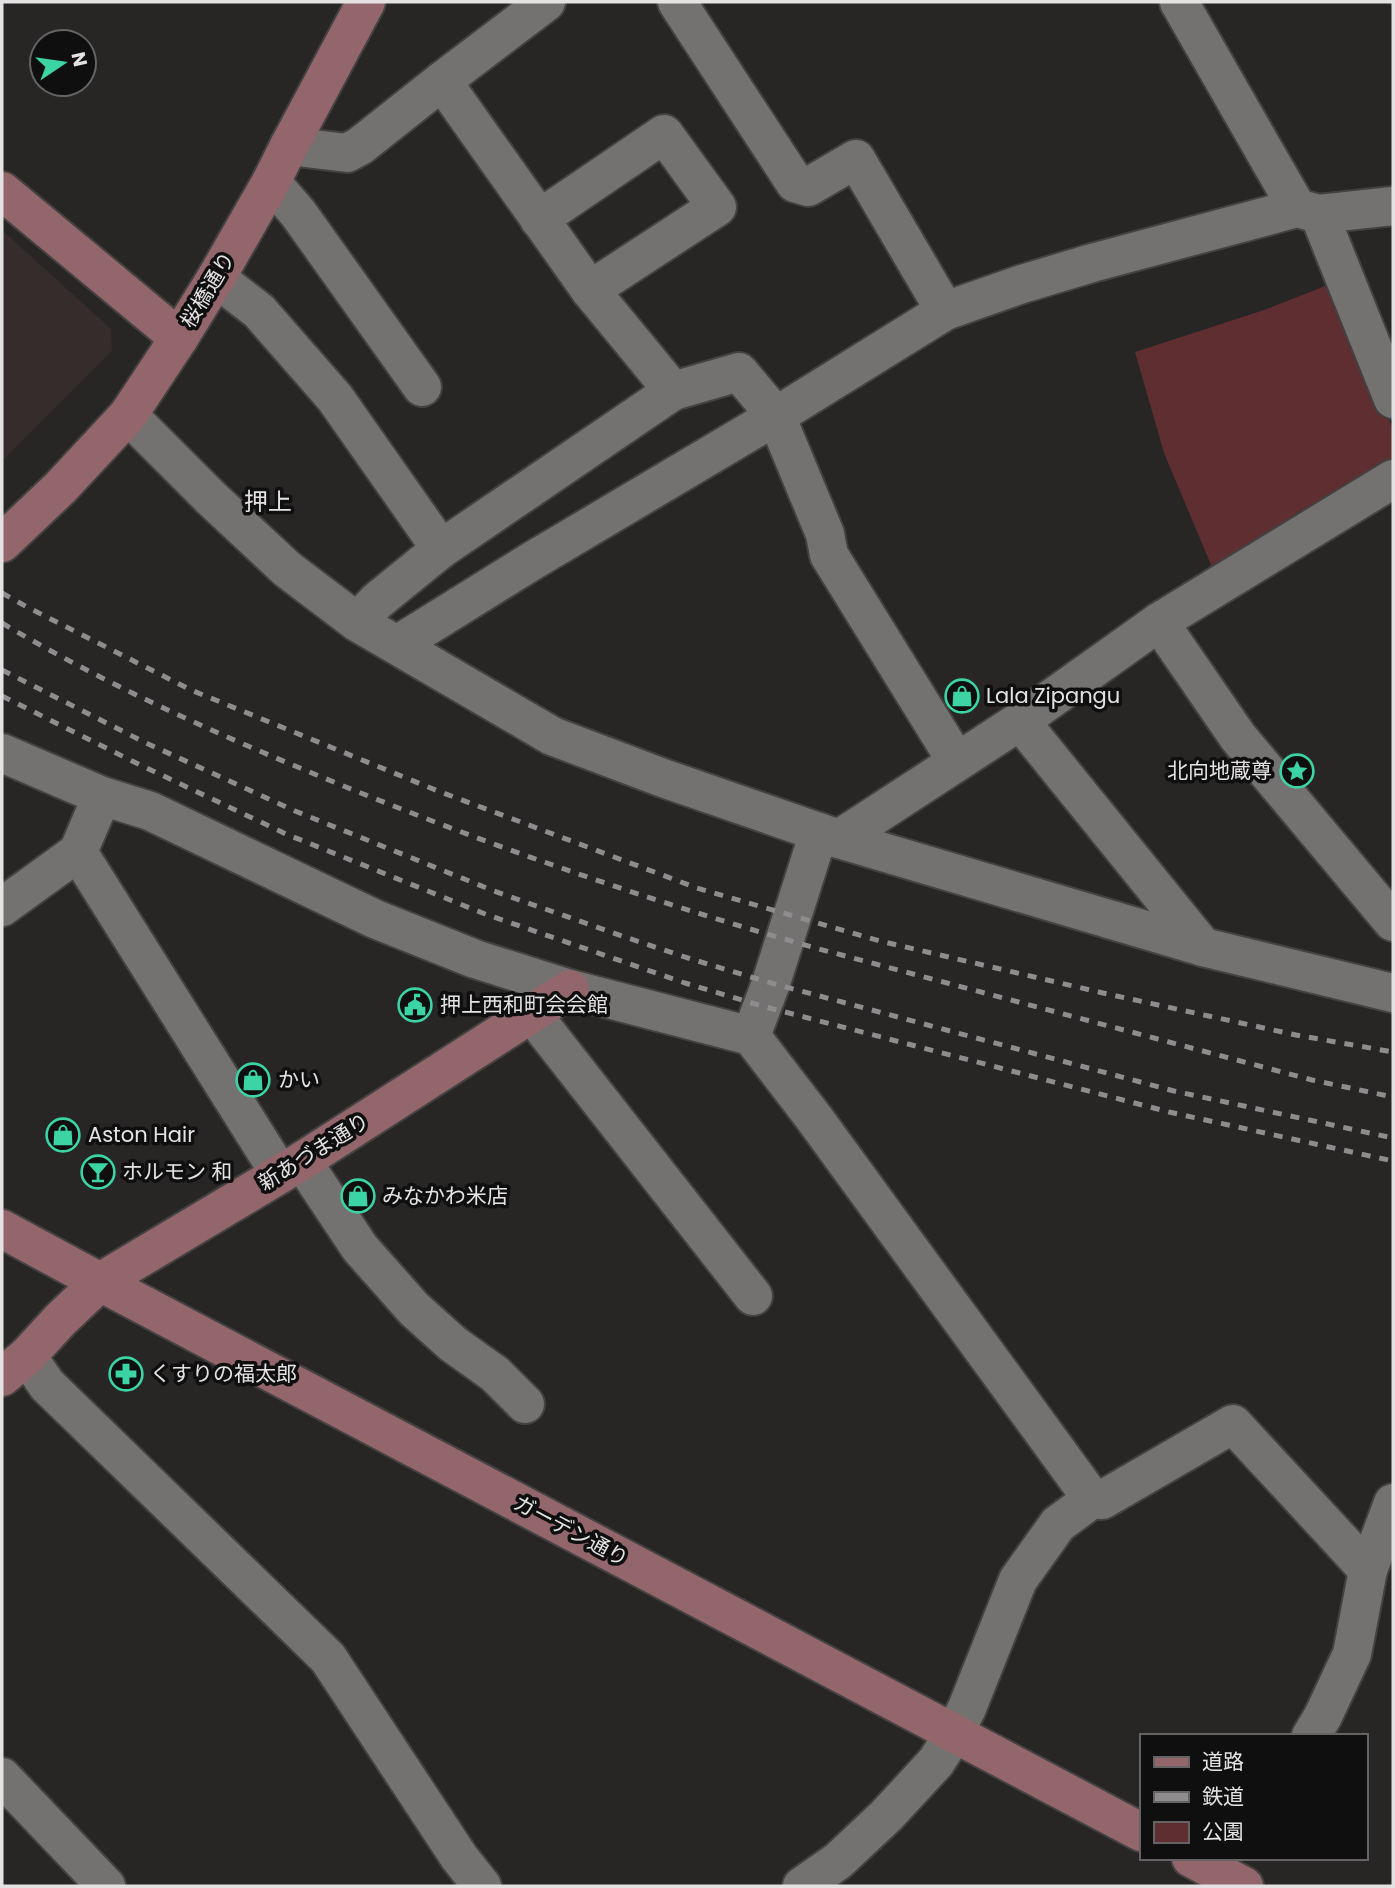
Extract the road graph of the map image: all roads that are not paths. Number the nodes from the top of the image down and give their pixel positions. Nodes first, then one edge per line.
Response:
1 (366, 2) edge
2 (546, 2) edge
3 (677, 2) edge
4 (1179, 2) edge
5 (442, 81) junction
6 (289, 146) junction
7 (271, 182) junction
8 (2, 191) edge
9 (1393, 206) edge
10 (1308, 211) junction
11 (539, 219) junction
12 (216, 278) junction
13 (590, 290) junction
14 (945, 311) junction
15 (179, 338) junction
16 (422, 387) dead end
17 (673, 391) junction
18 (1393, 399) edge
19 (128, 415) junction
20 (776, 416) junction
21 (1393, 479) edge
22 (2, 544) edge
23 (441, 549) junction
24 (357, 622) junction
25 (1159, 622) junction
26 (397, 645) junction
27 (1020, 720) junction
28 (2, 754) edge
29 (957, 762) junction
30 (102, 796) junction
31 (829, 836) junction
32 (78, 852) junction
33 (2, 908) edge
34 (1393, 922) edge
35 (1203, 947) junction
36 (570, 989) junction
37 (1393, 993) edge
38 (532, 1014) junction
39 (751, 1036) junction
40 (291, 1167) junction
41 (2, 1229) edge
42 (100, 1282) junction
43 (753, 1296) dead end
44 (14, 1366) edge
45 (524, 1404) dead end
46 (1092, 1499) junction
47 (1393, 1503) edge
48 (1368, 1570) junction
49 (954, 1734) junction
50 (1312, 1734) edge
51 (2, 1777) edge
52 (1140, 1831) edge
53 (106, 1886) edge
54 (482, 1886) edge
55 (802, 1886) edge

1 - 6 street, 桜橋通り
2 - 5 street
3 - 14 street
4 - 10 street
5 - 6 street
5 - 11 street
6 - 7 street, 桜橋通り
7 - 12 street, 桜橋通り
7 - 16 street
8 - 15 street
9 - 10 street
10 - 14 street
10 - 18 street
11 - 13 street
11 - 13 street
12 - 15 street, 桜橋通り
12 - 23 street
13 - 17 street
14 - 20 street
15 - 19 street, 桜橋通り
17 - 20 street
17 - 23 street
19 - 22 street, 桜橋通り
19 - 24 street
20 - 26 street
20 - 29 street
21 - 25 street
23 - 24 street
24 - 26 street
25 - 27 street
25 - 34 street
26 - 31 street
27 - 29 street
27 - 35 street
28 - 30 street
29 - 31 street
30 - 32 street
30 - 36 street
31 - 35 street
31 - 39 street
32 - 33 street
32 - 40 street
35 - 37 street
36 - 38 street, 新あづま通り
36 - 39 street
38 - 40 street, 新あづま通り
38 - 43 street
39 - 46 street
40 - 42 street, 新あづま通り
40 - 45 street
41 - 42 street, ガーデン通り
42 - 44 street, 新あづま通り
42 - 49 street, ガーデン通り
44 - 54 street
46 - 48 street
46 - 49 street
47 - 48 street
48 - 50 street
49 - 52 street, ガーデン通り
49 - 55 street
51 - 53 street

